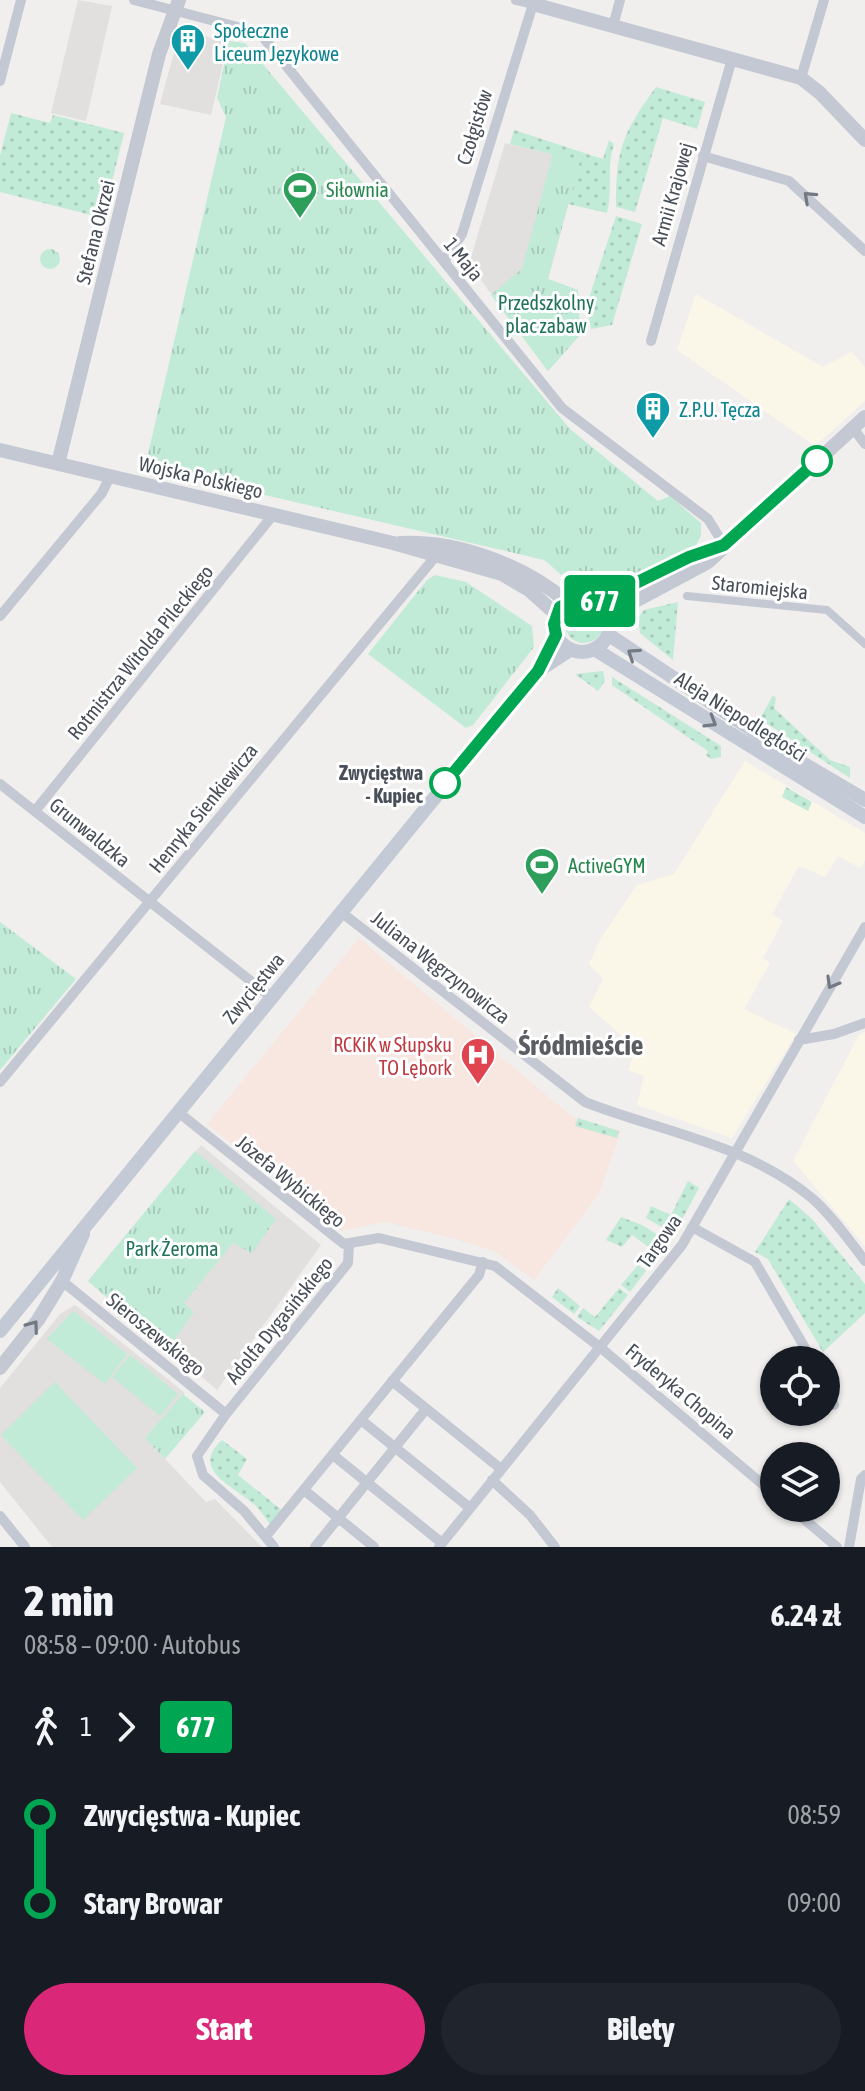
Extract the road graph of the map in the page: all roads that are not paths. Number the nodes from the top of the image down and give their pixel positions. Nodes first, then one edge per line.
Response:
1 (21, 0) edge
2 (134, 0) edge
3 (516, 0) edge
4 (620, 0) edge
5 (824, 0) edge
6 (533, 2) edge
7 (177, 5) edge
8 (613, 26) junction
9 (4, 48) edge
10 (732, 59) junction
11 (801, 78) junction
12 (0, 81) edge
13 (865, 140) edge
14 (703, 156) junction
15 (865, 251) edge
16 (444, 262) junction
17 (651, 341) dead end
18 (865, 417) edge
19 (853, 428) junction
20 (865, 444) edge
21 (0, 450) edge
22 (58, 464) junction
23 (110, 476) junction
24 (273, 515) junction
25 (393, 543) junction
26 (724, 545) junction
27 (435, 557) junction
28 (687, 596) dead end
29 (566, 601) junction
30 (599, 601) junction
31 (556, 614) junction
32 (609, 615) junction
33 (0, 616) edge
34 (556, 635) junction
35 (609, 635) junction
36 (865, 644) edge
37 (570, 650) junction
38 (596, 650) junction
39 (538, 671) junction
40 (0, 784) edge
41 (865, 800) edge
42 (35, 811) junction
43 (865, 817) edge
44 (149, 904) junction
45 (341, 912) junction
46 (865, 927) edge
47 (271, 997) junction
48 (865, 1023) edge
49 (799, 1040) junction
50 (0, 1082) edge
51 (178, 1112) junction
52 (733, 1152) junction
53 (85, 1226) junction
54 (692, 1227) junction
55 (349, 1244) junction
56 (865, 1261) edge
57 (483, 1262) junction
58 (62, 1281) junction
59 (0, 1331) edge
60 (804, 1346) edge
61 (601, 1348) junction
62 (0, 1368) edge
63 (392, 1381) junction
64 (426, 1409) junction
65 (226, 1414) junction
66 (361, 1420) junction
67 (395, 1448) junction
68 (333, 1455) junction
69 (501, 1469) junction
70 (863, 1477) edge
71 (492, 1480) junction
72 (367, 1482) junction
73 (760, 1482) edge
74 (304, 1490) junction
75 (470, 1508) junction
76 (0, 1516) edge
77 (338, 1518) junction
78 (808, 1522) edge
79 (266, 1536) junction
80 (440, 1545) edge
81 (25, 1547) edge
82 (274, 1547) edge
83 (315, 1547) edge
84 (374, 1547) edge
85 (555, 1547) edge
86 (837, 1547) edge
87 (849, 1547) edge

1 - 9 street
2 - 7 street, 1 Maja
3 - 6 street
4 - 8 street
5 - 11 street
6 - 8 street
6 - 16 street, Czołgistów
7 - 16 street, 1 Maja
7 - 22 street, Stefana Okrzei
8 - 10 street
9 - 12 street
10 - 11 street
10 - 14 street, Armii Krajowej
11 - 13 street
15 -> 14 street
14 - 17 street, Armii Krajowej
16 - 26 street, 1 Maja
18 - 19 street
19 - 20 street
19 - 26 street
21 - 22 street, Wojska Polskiego
22 - 23 street, Wojska Polskiego
23 - 24 street, Wojska Polskiego
23 - 33 street
24 - 25 street, Wojska Polskiego
24 - 42 street, Rotmistrza Witolda Pileckiego
25 - 27 street, Wojska Polskiego
25 - 29 street, Wojska Polskiego
26 - 30 street
26 - 32 street
27 - 31 street, Wojska Polskiego
27 - 44 street, Henryka Sienkiewicza
28 - 36 street, Staromiejska
29 - 30 main road
29 - 31 main road
30 - 32 main road
31 - 34 main road
32 - 35 main road
34 - 37 main road
34 - 39 main road, Zwycięstwa
35 - 38 main road
41 -> 35 main road, Aleja Niepodległości
37 - 38 main road
37 - 39 main road, Zwycięstwa
38 -> 43 main road, Aleja Niepodległości
39 - 45 main road, Zwycięstwa
40 - 42 street, Grunwaldzka
42 - 44 street, Grunwaldzka
44 - 47 street, Grunwaldzka
44 - 50 street, Henryka Sienkiewicza
45 - 47 main road, Zwycięstwa
45 - 52 street, Juliana Węgrzynowicza
46 -> 49 street, Targowa
47 - 51 main road, Zwycięstwa
48 - 49 street
49 - 52 street, Targowa
51 - 53 main road, Zwycięstwa
51 - 55 street, Józefa Wybickiego
52 - 54 street, Targowa
52 - 56 street, Juliana Węgrzynowicza
53 - 58 main road
53 - 59 main road, Zwycięstwa
54 - 60 street
54 - 61 street, Targowa
55 - 57 street, Józefa Wybickiego
55 - 65 street, Adolfa Dygasińskiego
57 - 61 street, Józefa Wybickiego
57 - 63 street
62 -> 58 street
58 - 65 street, Sieroszewskiego
61 - 69 street, Targowa
61 - 73 street, Fryderyka Chopina
63 - 64 street
63 - 66 street
64 - 67 street
64 - 69 street
65 - 79 street, Adolfa Dygasińskiego
66 - 67 street
66 - 68 street
67 - 72 street
67 - 75 street
68 - 72 street
68 - 74 street
69 - 71 street, Targowa
70 - 87 street
71 - 75 street, Targowa
71 - 85 street
72 - 77 street
72 - 80 street
74 - 77 street
74 - 79 street
75 - 80 street, Targowa
76 - 81 street
77 - 83 street
77 - 84 street
78 - 86 street
79 - 82 street, Adolfa Dygasińskiego

